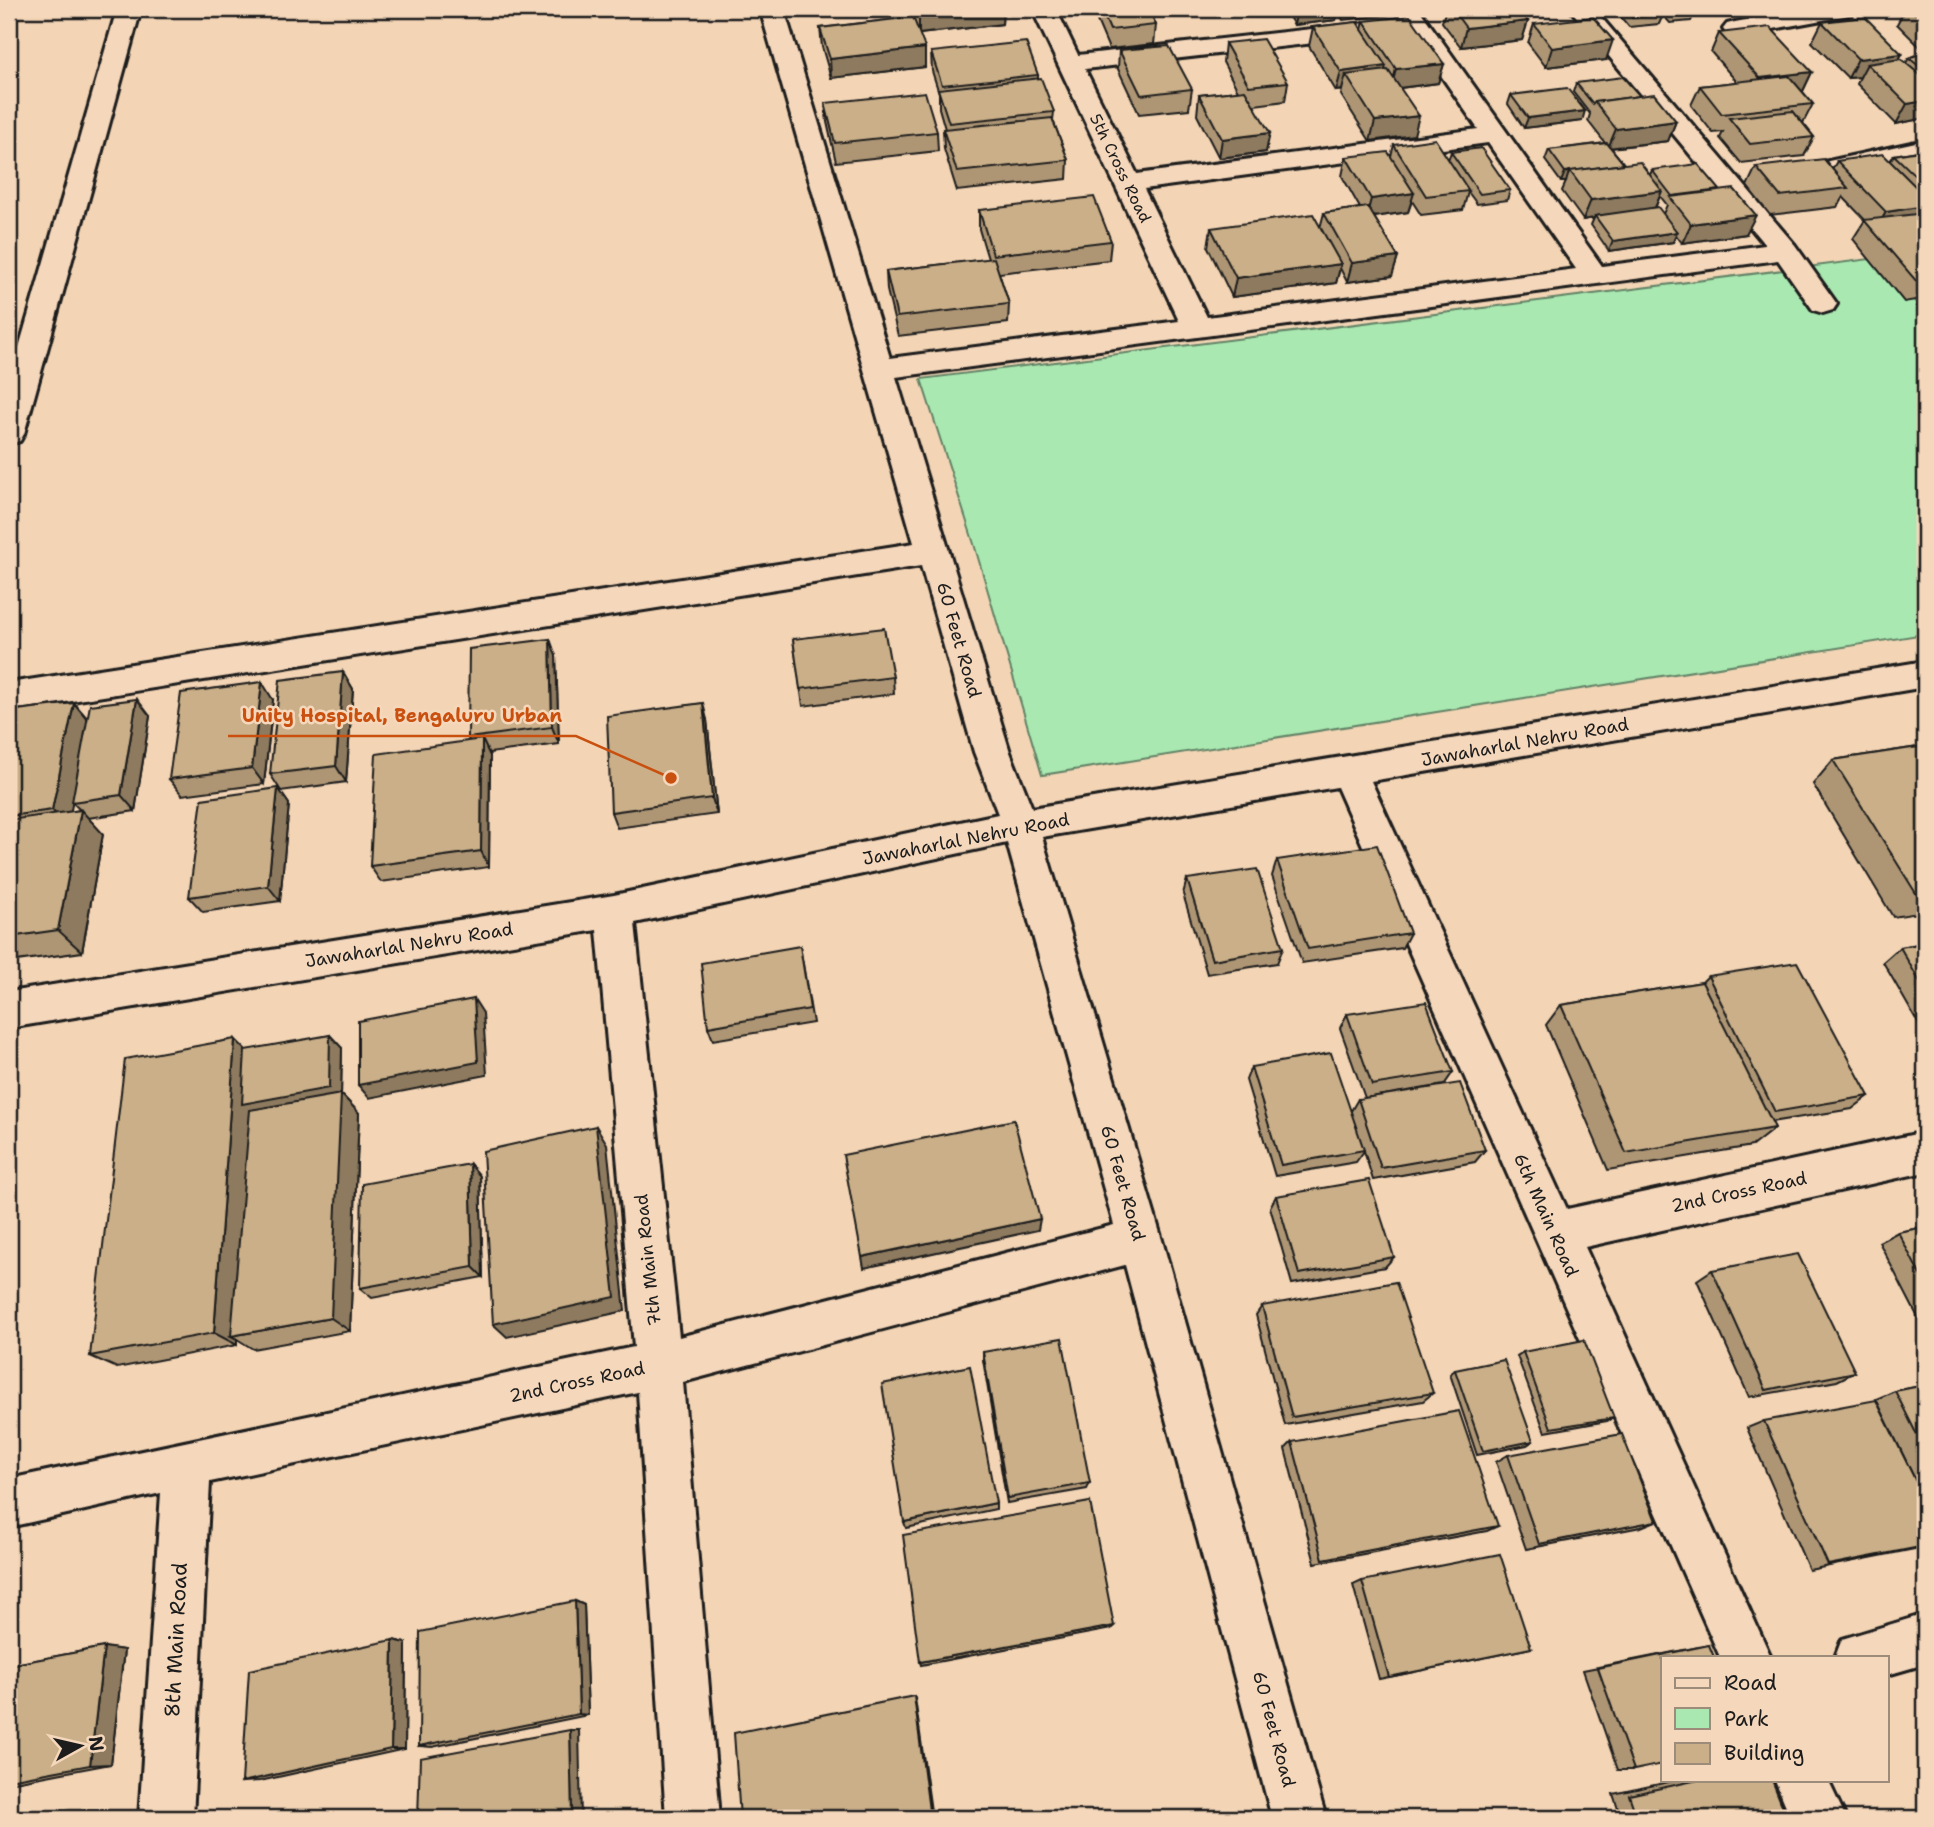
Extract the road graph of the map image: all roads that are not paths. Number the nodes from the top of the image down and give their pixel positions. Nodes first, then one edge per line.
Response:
1 (129, 9) edge
2 (772, 9) edge
3 (1045, 9) edge
4 (1582, 9) edge
5 (1844, 9) edge
6 (1412, 16) edge
7 (1735, 29) edge
8 (1071, 63) junction
9 (1496, 134) junction
10 (1925, 148) edge
11 (1833, 168) edge
12 (1128, 183) junction
13 (1785, 251) junction
14 (1594, 275) junction
15 (1823, 304) dead end
16 (1197, 327) junction
17 (879, 369) junction
18 (9, 434) edge
19 (934, 552) junction
20 (1925, 674) edge
21 (9, 697) edge
22 (1349, 772) junction
23 (1020, 825) junction
24 (614, 911) junction
25 (9, 1010) edge
26 (1925, 1152) edge
27 (1553, 1233) junction
28 (1140, 1240) junction
29 (659, 1365) junction
30 (187, 1463) junction
31 (9, 1503) edge
32 (1925, 1639) edge
33 (1746, 1656) edge
34 (1864, 1656) edge
35 (1802, 1782) edge
36 (166, 1818) edge
37 (693, 1818) edge
38 (1299, 1818) edge
39 (1819, 1818) edge

1 - 18 street
2 - 17 street, 60 Feet Road
3 - 8 street, 5th Cross Road
4 - 13 street
5 - 7 street
6 - 8 street
6 - 9 street
8 - 12 street, 5th Cross Road
9 - 12 street
9 - 14 street
10 - 11 street
12 - 16 street, 5th Cross Road
13 - 14 street
13 - 15 street
14 - 16 street
16 - 17 street
17 - 19 street, 60 Feet Road
19 - 21 street
19 - 23 street, 60 Feet Road
20 - 22 street, Jawaharlal Nehru Road
22 - 23 street, Jawaharlal Nehru Road
22 - 27 street, 6th Main Road
23 - 24 street, Jawaharlal Nehru Road
23 - 28 street, 60 Feet Road
24 - 25 street, Jawaharlal Nehru Road
24 - 29 street, 7th Main Road
26 - 27 street, 2nd Cross Road
27 - 33 street, 6th Main Road
28 - 29 street, 2nd Cross Road
28 - 38 street, 60 Feet Road
29 - 30 street, 2nd Cross Road
29 - 37 street, 7th Main Road
30 - 31 street, 2nd Cross Road
30 - 36 street, 8th Main Road
32 - 34 street
35 - 39 street

